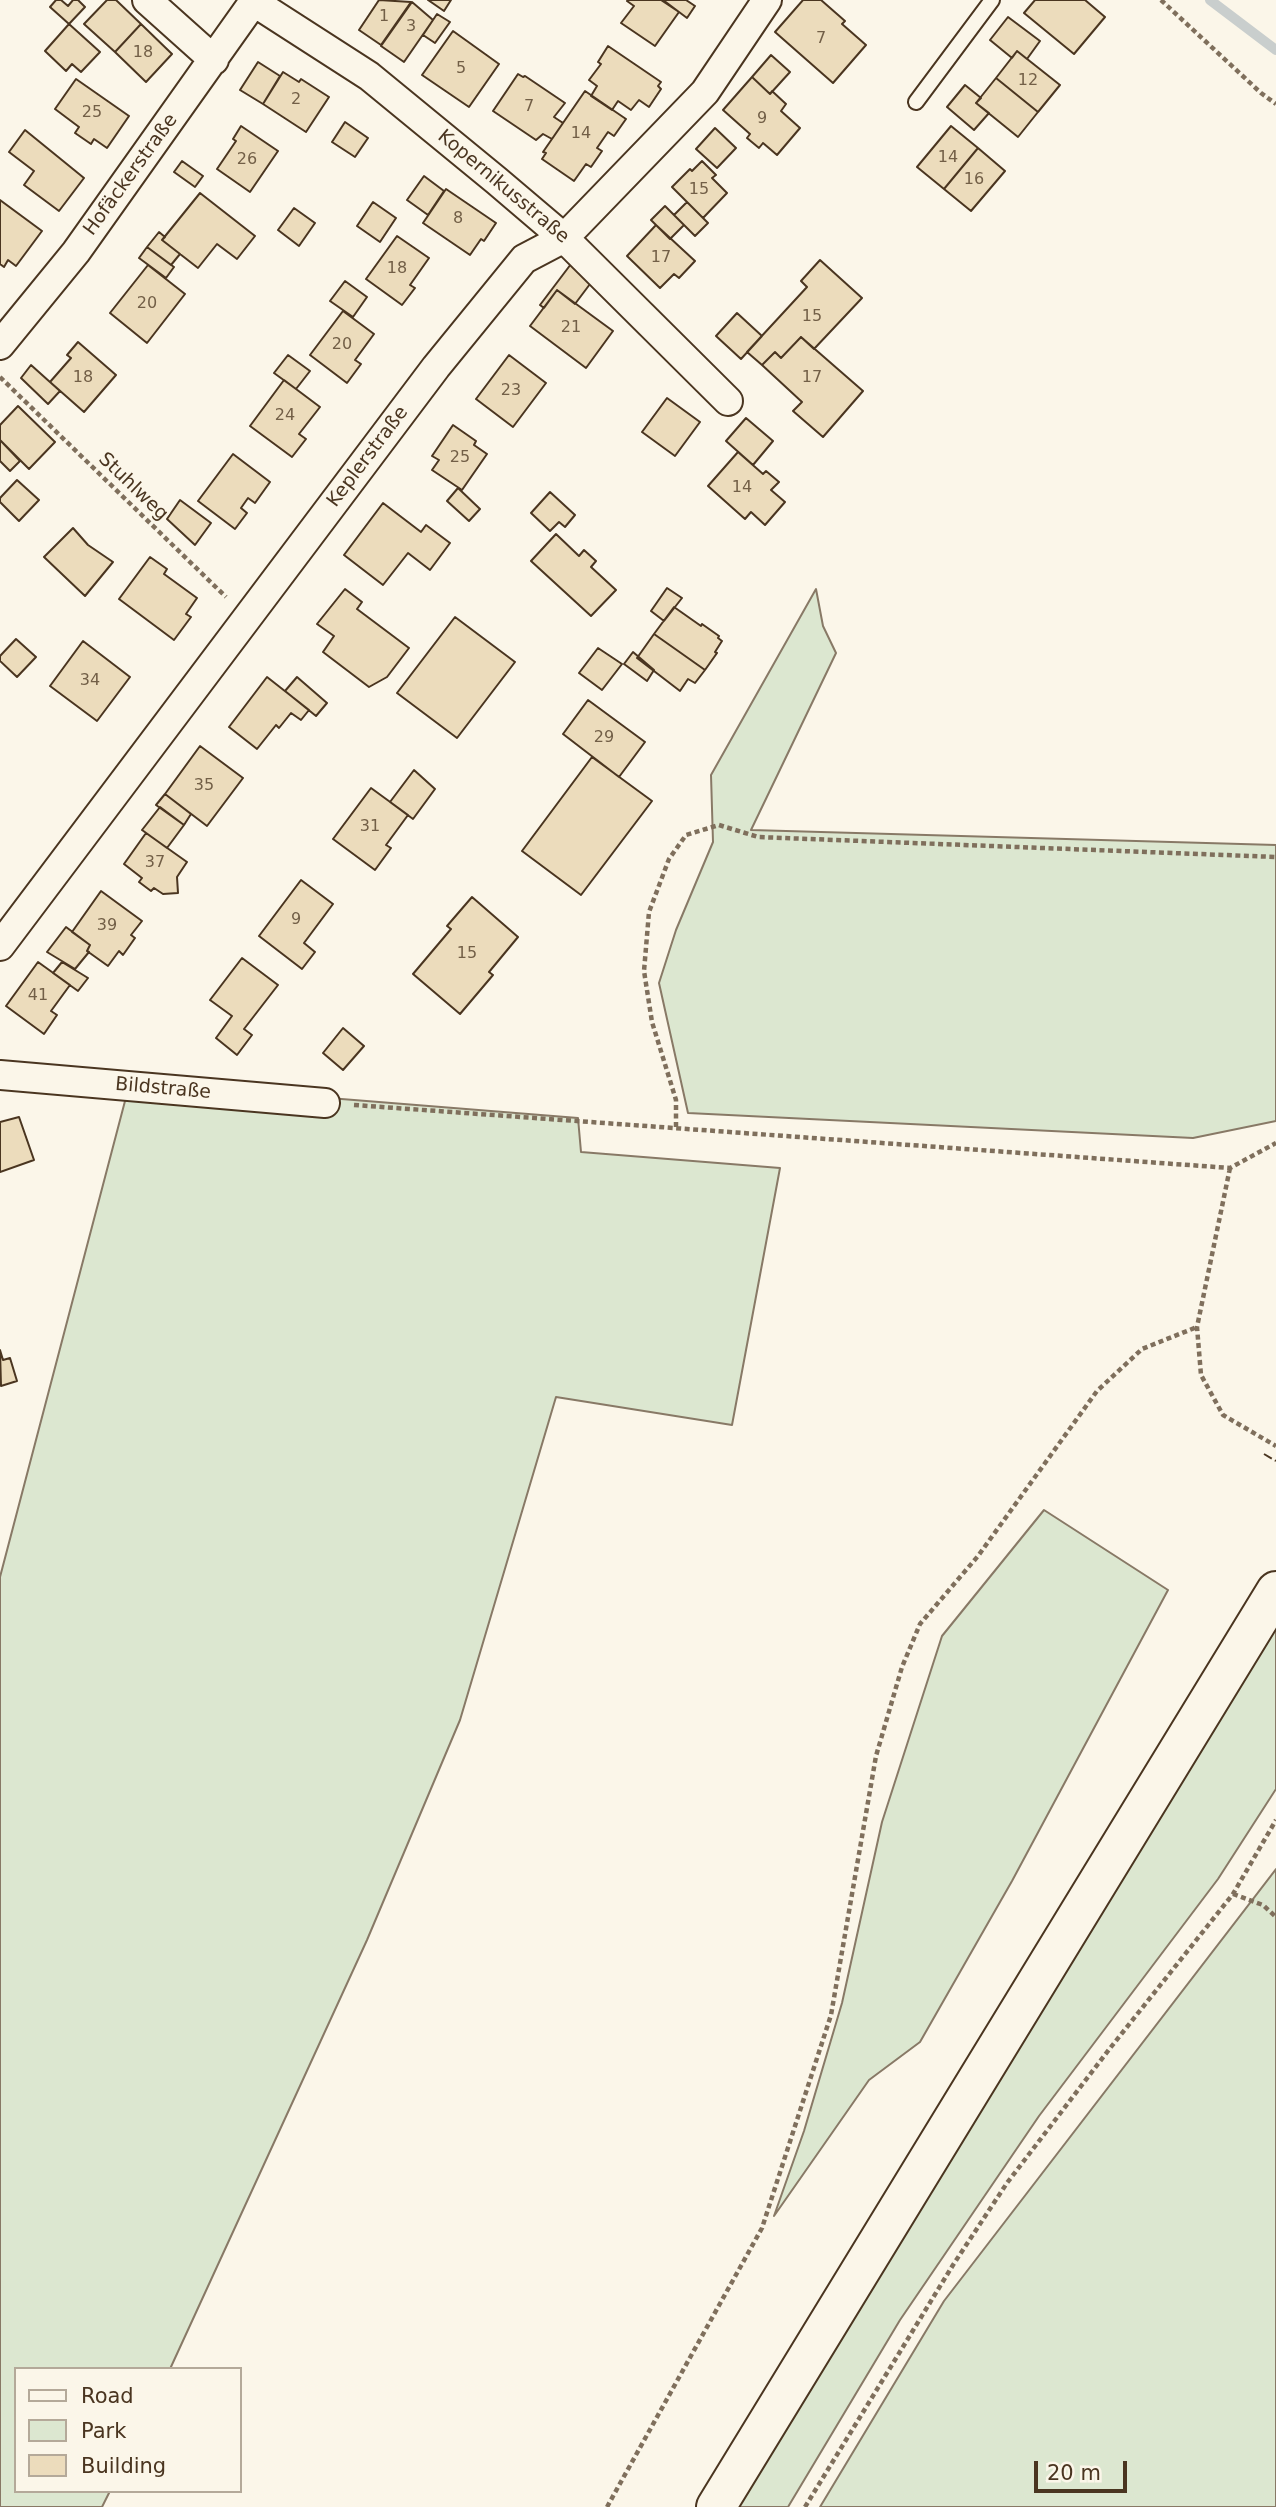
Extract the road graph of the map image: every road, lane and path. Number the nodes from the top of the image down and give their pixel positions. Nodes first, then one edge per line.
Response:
1 (147, 0) edge
2 (767, 0) edge
3 (992, 0) edge
4 (1161, 0) edge
5 (254, 1) edge
6 (214, 60) junction
7 (916, 102) dead end
8 (1276, 104) edge
9 (564, 238) junction
10 (0, 345) edge
11 (0, 376) edge
12 (728, 401) dead end
13 (247, 617) junction
14 (1276, 857) edge
15 (0, 946) edge
16 (0, 1075) edge
17 (326, 1103) joint
18 (676, 1127) junction
19 (1276, 1143) edge
20 (1230, 1168) junction
21 (1198, 1327) junction
22 (1276, 1446) edge
23 (1276, 1591) edge
24 (1276, 1820) edge
25 (1233, 1894) junction
26 (1276, 1917) edge
27 (607, 2507) edge
28 (716, 2507) edge
29 (805, 2507) edge

1 - 6 street
2 - 9 street, Keplerstraße
3 - 7 lane
4 - 8 path
5 - 6 street, Hofäckerstraße
5 - 9 street, Kopernikusstraße
6 - 10 street, Hofäckerstraße
9 - 12 street, Kopernikusstraße
9 - 13 street, Keplerstraße
11 - 13 path, Stuhlweg
13 - 15 street, Keplerstraße
14 - 18 path
16 - 17 street, Bildstraße
17 - 18 path
18 - 20 path
19 - 20 path
20 - 21 path
21 - 22 path
21 - 27 path
23 - 28 main road
24 - 25 path
25 - 26 path
25 - 29 path

